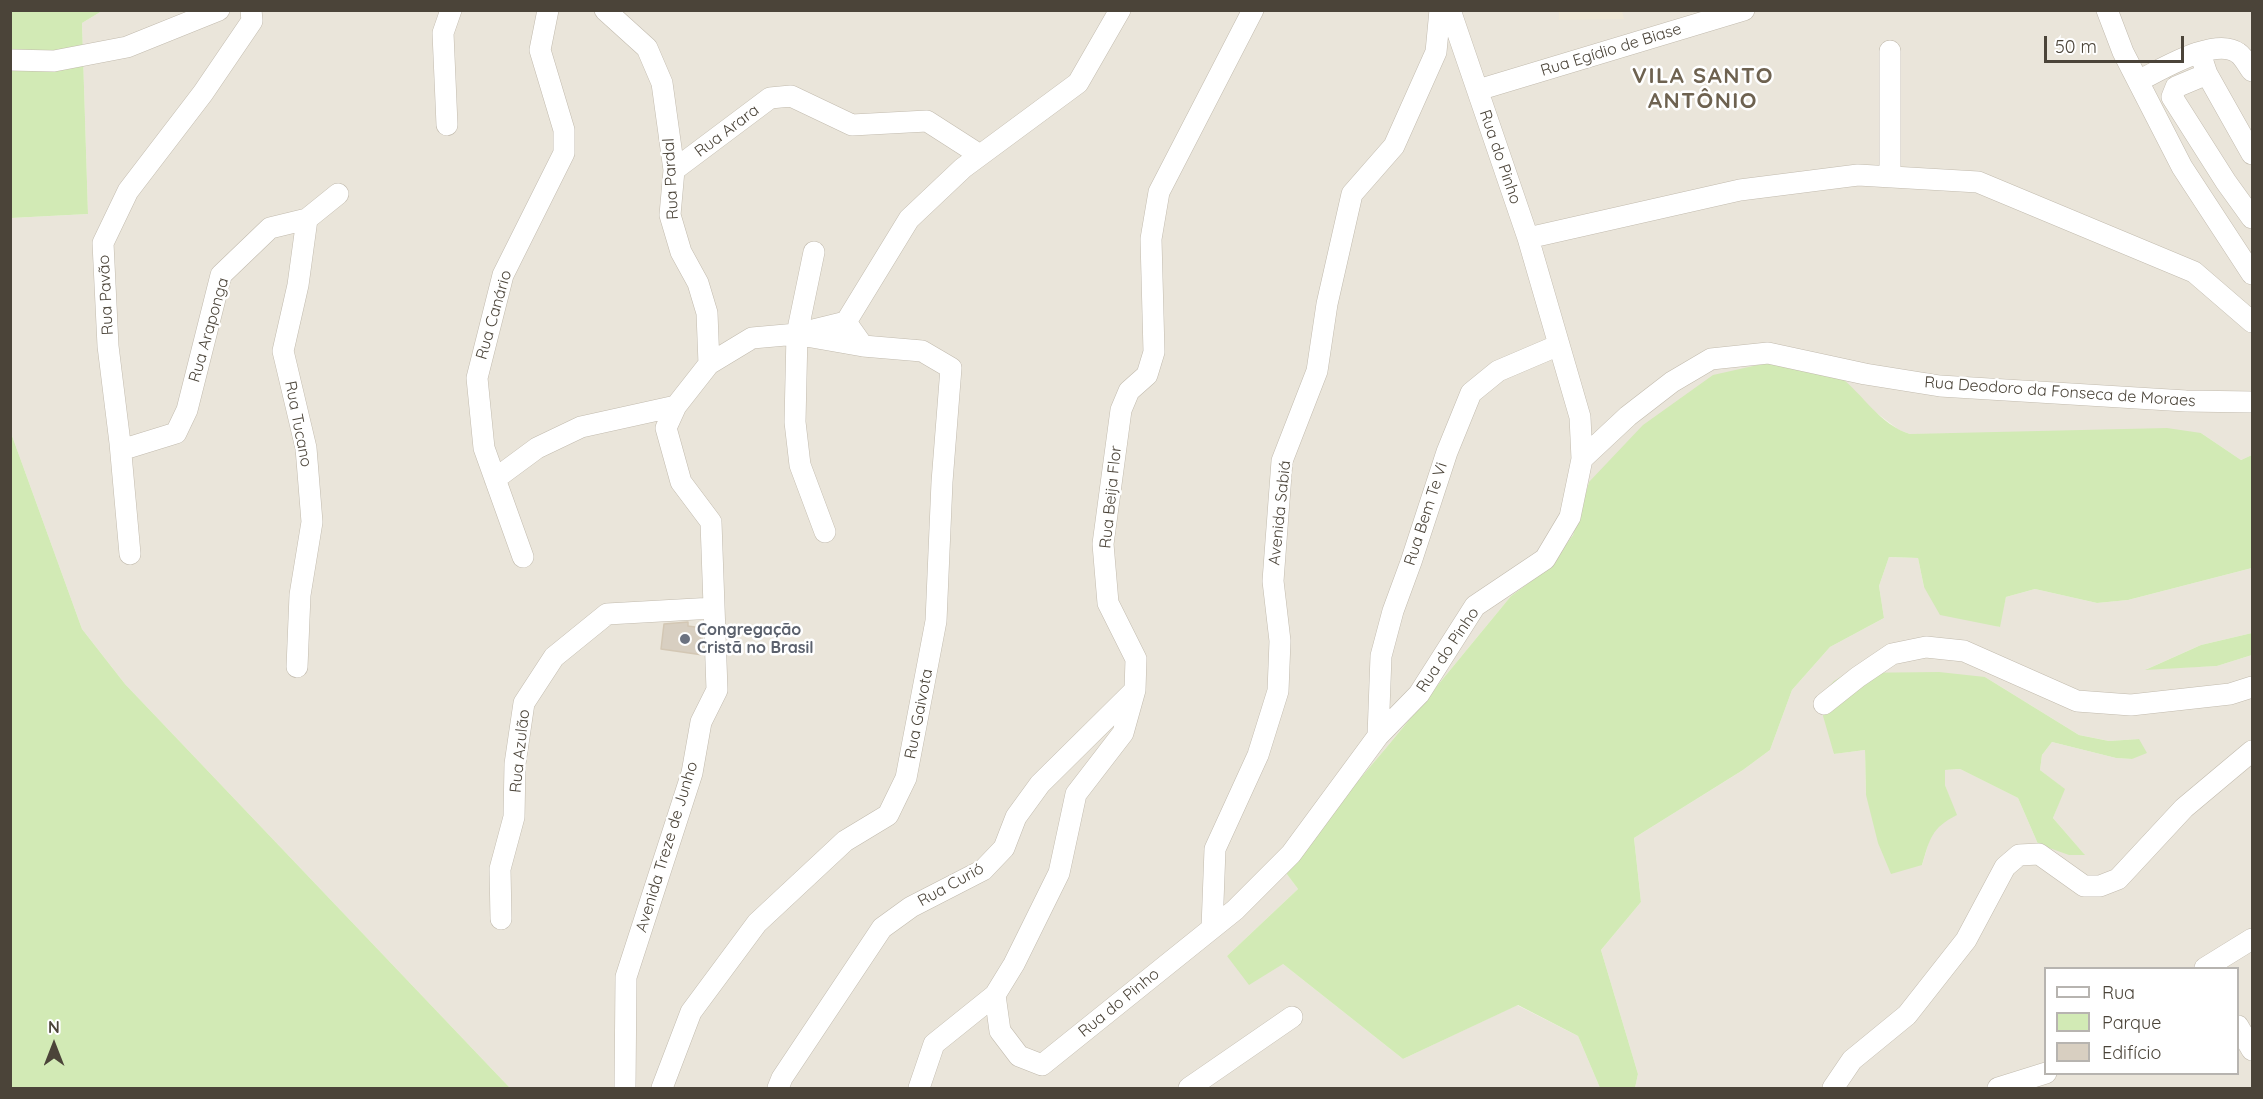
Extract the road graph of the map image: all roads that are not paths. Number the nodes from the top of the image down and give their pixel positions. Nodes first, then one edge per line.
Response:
1 (219, 10) edge
2 (251, 10) edge
3 (451, 10) edge
4 (548, 10) edge
5 (604, 10) edge
6 (1120, 10) edge
7 (1253, 10) edge
8 (1440, 10) edge
9 (1449, 10) edge
10 (1744, 10) edge
11 (2107, 10) edge
12 (1890, 51) dead end
13 (2200, 52) junction
14 (10, 60) edge
15 (2253, 72) edge
16 (2207, 74) junction
17 (2138, 81) junction
18 (1478, 90) junction
19 (447, 125) dead end
20 (2253, 154) edge
21 (980, 155) junction
22 (674, 171) junction
23 (1890, 176) junction
24 (338, 194) dead end
25 (2253, 218) edge
26 (307, 219) junction
27 (1528, 238) junction
28 (814, 252) dead end
29 (2253, 274) edge
30 (846, 322) junction
31 (2253, 322) edge
32 (797, 334) junction
33 (1559, 345) junction
34 (863, 346) junction
35 (709, 364) junction
36 (2253, 402) edge
37 (676, 406) junction
38 (121, 450) junction
39 (1582, 459) junction
40 (495, 479) junction
41 (825, 532) dead end
42 (130, 554) dead end
43 (523, 558) dead end
44 (714, 608) junction
45 (297, 668) dead end
46 (2253, 687) edge
47 (1135, 690) junction
48 (1824, 704) dead end
49 (1378, 736) junction
50 (2253, 751) edge
51 (501, 919) dead end
52 (1212, 928) junction
53 (2253, 939) edge
54 (2208, 967) edge
55 (995, 995) junction
56 (1292, 1017) dead end
57 (2239, 1028) edge
58 (2253, 1050) edge
59 (2044, 1074) edge
60 (625, 1089) edge
61 (662, 1089) edge
62 (778, 1089) edge
63 (919, 1089) edge
64 (1189, 1089) edge
65 (1833, 1089) edge
66 (1998, 1089) edge

1 - 14 street
2 - 38 street, Rua Pavão
3 - 19 street
4 - 40 street, Rua Canário
5 - 22 street, Rua Pardal
6 - 21 street
7 - 47 street, Rua Beija Flor
8 - 52 street, Avenida Sabiá
9 - 18 street, Rua do Pinho
10 - 18 street, Rua Egídio de Biase
11 - 17 street
12 - 23 street
13 - 15 street
13 - 16 street
13 - 17 street
16 - 20 street
16 - 25 street
17 - 29 street
18 - 27 street, Rua do Pinho
21 - 22 street, Rua Arara
21 - 30 street
22 - 35 street, Rua Pardal
23 - 27 street
23 - 31 street
24 - 26 street, Rua Araponga
26 - 38 street, Rua Araponga
26 - 45 street, Rua Tucano
27 - 33 street, Rua do Pinho
28 - 32 street
30 - 32 street
30 - 34 street
32 - 34 street
32 - 35 street
32 - 41 street
33 - 39 street, Rua do Pinho
33 - 49 street, Rua Bem Te Vi
34 - 61 street, Rua Gaivota
35 - 37 street
36 - 39 street, Rua Deodoro da Fonseca de Moraes
37 - 40 street
37 - 44 street, Avenida Treze de Junho
38 - 42 street, Rua Pavão
39 - 49 street, Rua do Pinho
40 - 43 street, Rua Canário
44 - 51 street, Rua Azulão
44 - 60 street, Avenida Treze de Junho
46 - 48 street
47 - 55 street, Rua Beija Flor
47 - 62 street, Rua Curió
49 - 52 street, Rua do Pinho
50 - 65 street
52 - 55 street, Rua do Pinho
53 - 54 street
55 - 63 street, Rua Beija Flor
56 - 64 street
57 - 58 street
59 - 66 street

